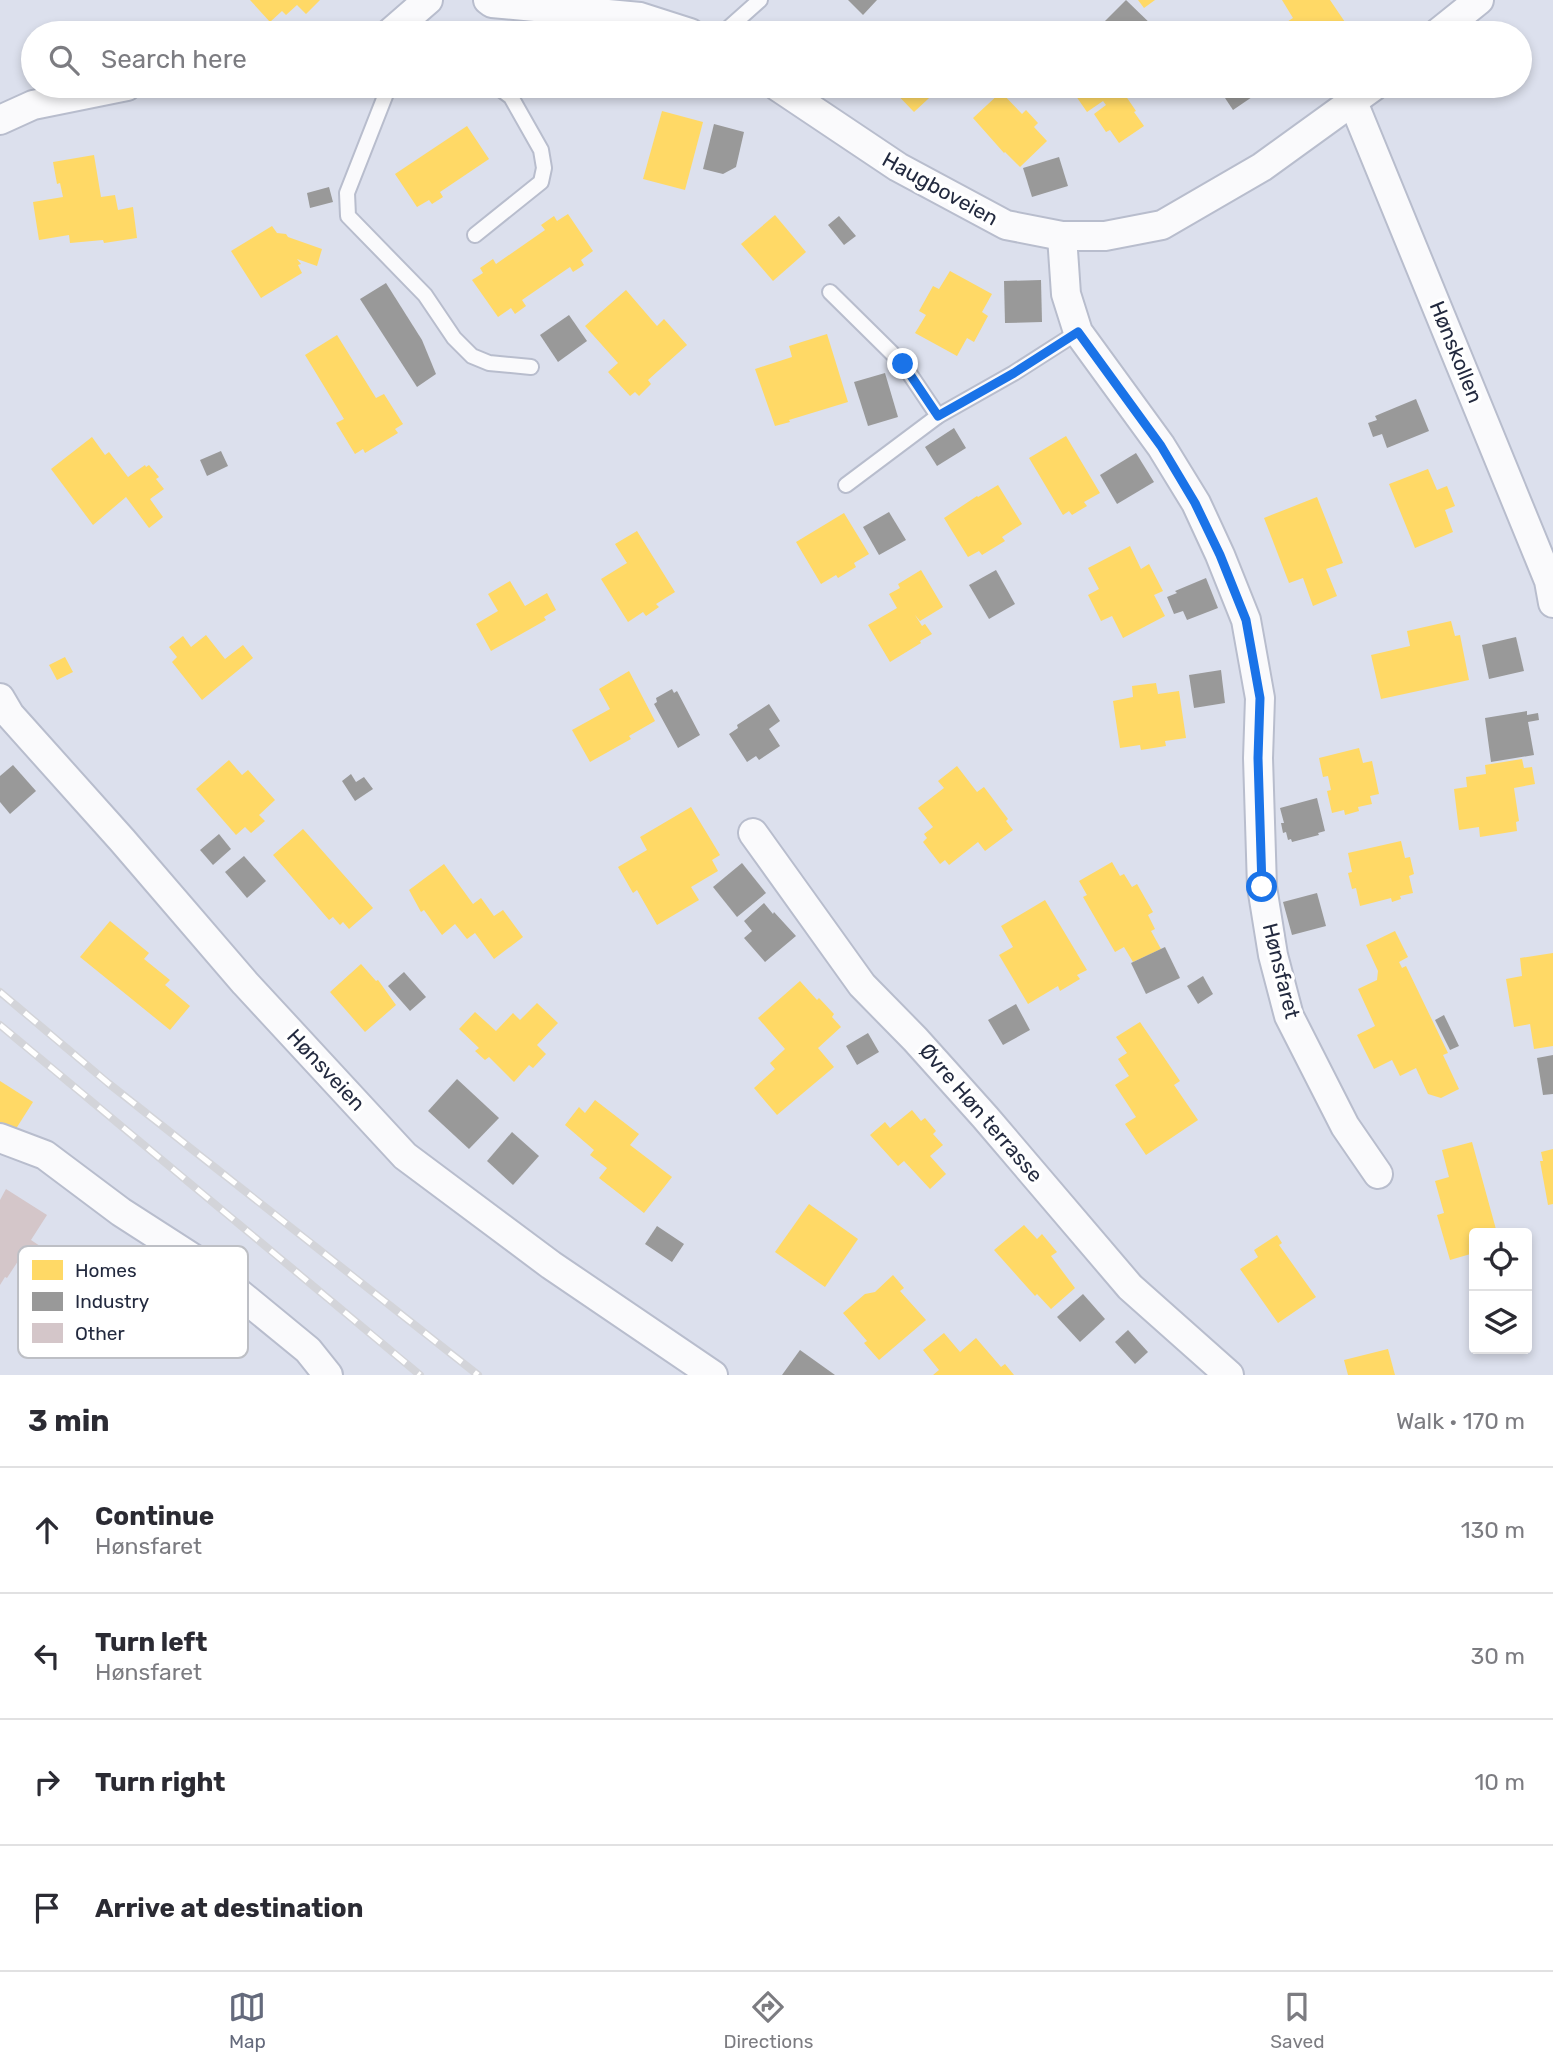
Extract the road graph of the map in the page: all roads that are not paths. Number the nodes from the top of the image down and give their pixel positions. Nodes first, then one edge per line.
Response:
1 (428, 0) edge
2 (488, 0) edge
3 (760, 0) edge
4 (1479, 0) edge
5 (406, 21) edge
6 (655, 21) edge
7 (736, 21) edge
8 (1453, 21) edge
9 (68, 98) edge
10 (384, 98) edge
11 (512, 98) edge
12 (795, 98) edge
13 (1358, 98) edge
14 (1366, 98) edge
15 (0, 120) edge
16 (475, 235) dead end
17 (1062, 236) junction
18 (830, 292) dead end
19 (1078, 332) junction
20 (531, 367) dead end
21 (938, 416) junction
22 (846, 485) dead end
23 (1552, 588) edge
24 (0, 698) edge
25 (753, 834) dead end
26 (0, 1138) edge
27 (1378, 1174) dead end
28 (174, 1246) edge
29 (248, 1301) edge
30 (328, 1375) edge
31 (713, 1375) edge
32 (1229, 1375) edge

1 - 5 street
2 - 6 street
3 - 7 lane
4 - 8 street
9 - 15 street
10 - 20 lane
11 - 16 lane
12 - 17 street, Haugboveien
13 - 17 street, Haugboveien
14 - 23 street, Hønskollen
17 - 19 street, Hønsfaret
18 - 21 lane
19 - 21 lane
19 - 27 street, Hønsfaret
21 - 22 lane
24 - 31 street, Hønsveien
25 - 32 street, Øvre Høn terrasse
26 - 28 street
29 - 30 street

